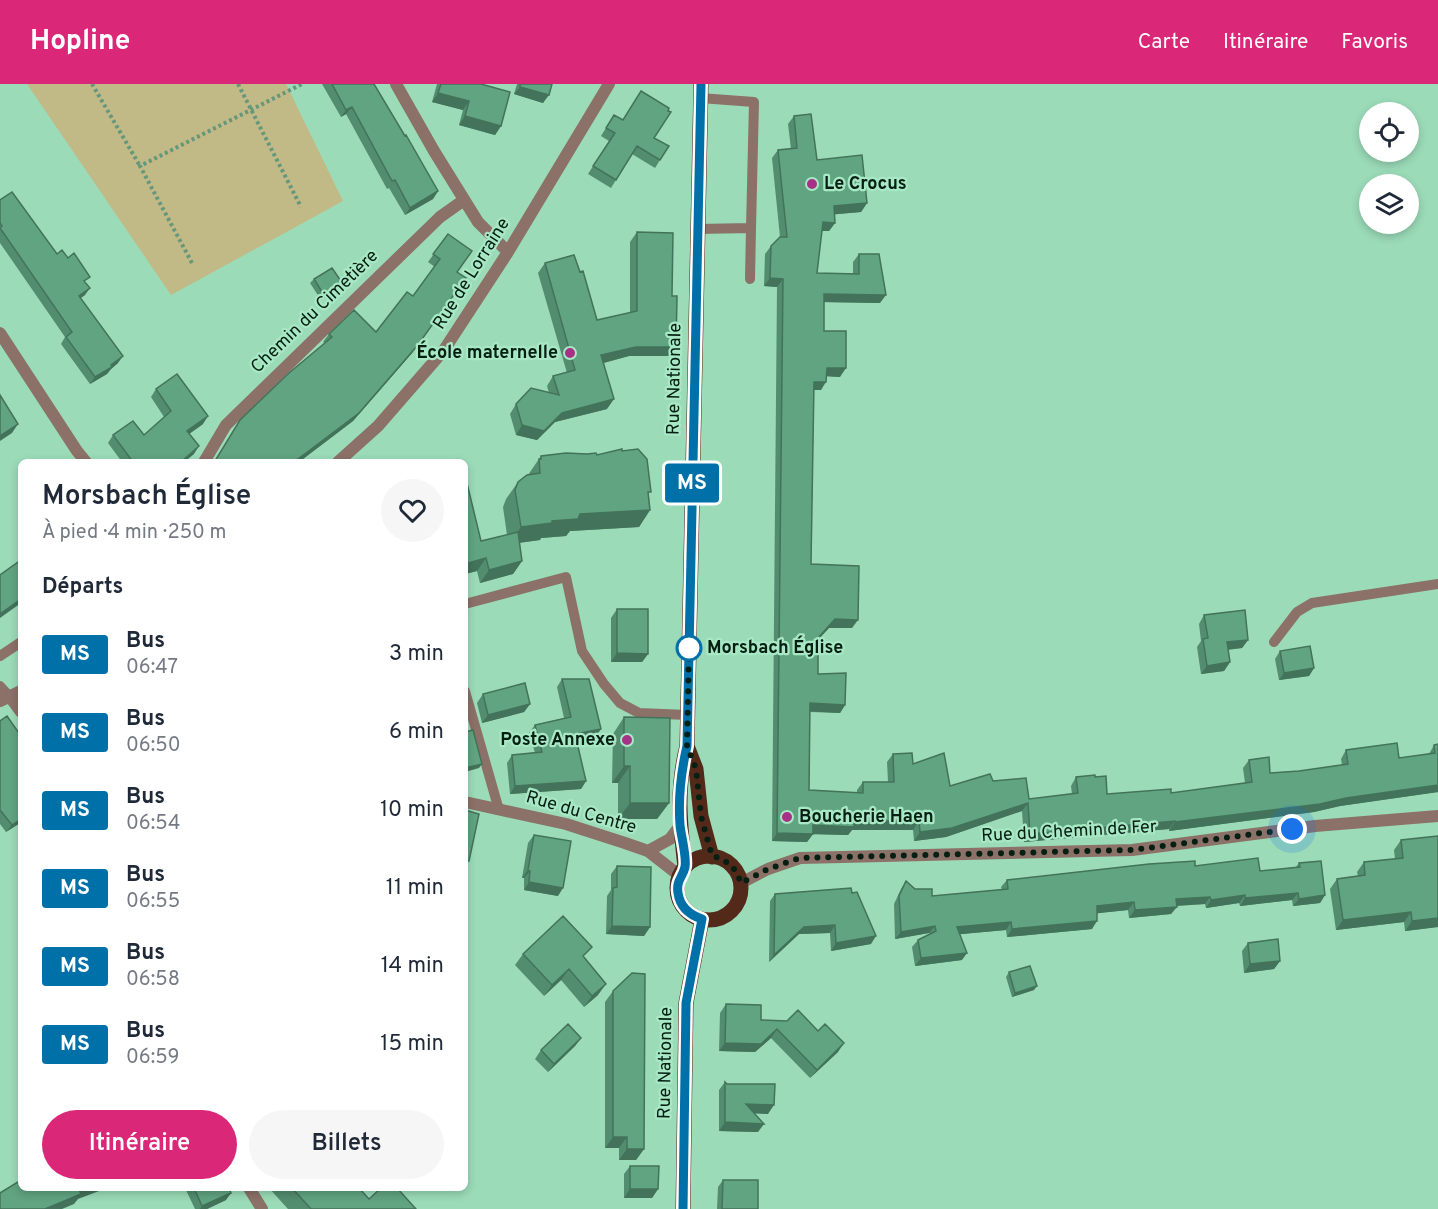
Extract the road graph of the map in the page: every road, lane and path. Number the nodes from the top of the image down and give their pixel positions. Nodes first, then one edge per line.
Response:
1 (92, 84) edge
2 (238, 84) edge
3 (302, 84) edge
4 (396, 84) edge
5 (609, 84) edge
6 (701, 91) edge
7 (251, 110) junction
8 (140, 166) junction
9 (464, 200) junction
10 (301, 207) dead end
11 (751, 228) junction
12 (697, 229) junction
13 (508, 252) junction
14 (192, 263) dead end
15 (750, 279) dead end
16 (0, 333) edge
17 (83, 459) edge
18 (206, 459) edge
19 (341, 459) edge
20 (1438, 584) edge
21 (468, 603) edge
22 (1274, 642) dead end
23 (18, 644) edge
24 (0, 656) edge
25 (0, 686) edge
26 (10, 696) edge
27 (468, 702) edge
28 (688, 715) junction
29 (687, 746) junction
30 (468, 803) edge
31 (499, 810) junction
32 (1438, 816) edge
33 (680, 826) junction
34 (648, 851) junction
35 (712, 856) junction
36 (683, 871) junction
37 (741, 883) junction
38 (702, 919) junction
39 (251, 1191) edge
40 (262, 1209) edge
41 (683, 1209) edge

1 - 8 path
2 - 7 path
3 - 7 path
4 - 9 street
5 - 13 street, Rue de Lorraine
6 - 11 lane
6 - 12 main road, Rue Nationale
7 - 8 path
7 - 10 path
8 - 14 path
9 - 13 street
9 - 18 street, Chemin du Cimetière
11 - 12 lane
11 - 15 lane
12 - 28 main road, Rue Nationale
13 - 19 street, Rue de Lorraine
16 - 17 street
20 - 22 lane
21 - 28 lane
23 - 24 lane
25 - 26 lane
27 - 31 lane
28 - 29 main road, Rue Nationale
29 - 33 main road, Rue Nationale
29 - 35 main road, Rue Nationale
30 - 31 street, Rue du Centre
31 - 34 street, Rue du Centre
32 - 37 street, Rue du Chemin de Fer
33 - 34 street
33 - 36 main road, Rue Nationale
34 - 36 street, Rue du Centre
35 - 36 main road
35 - 37 main road
36 - 38 main road
37 - 38 main road
38 - 41 main road, Rue Nationale
39 - 40 street

